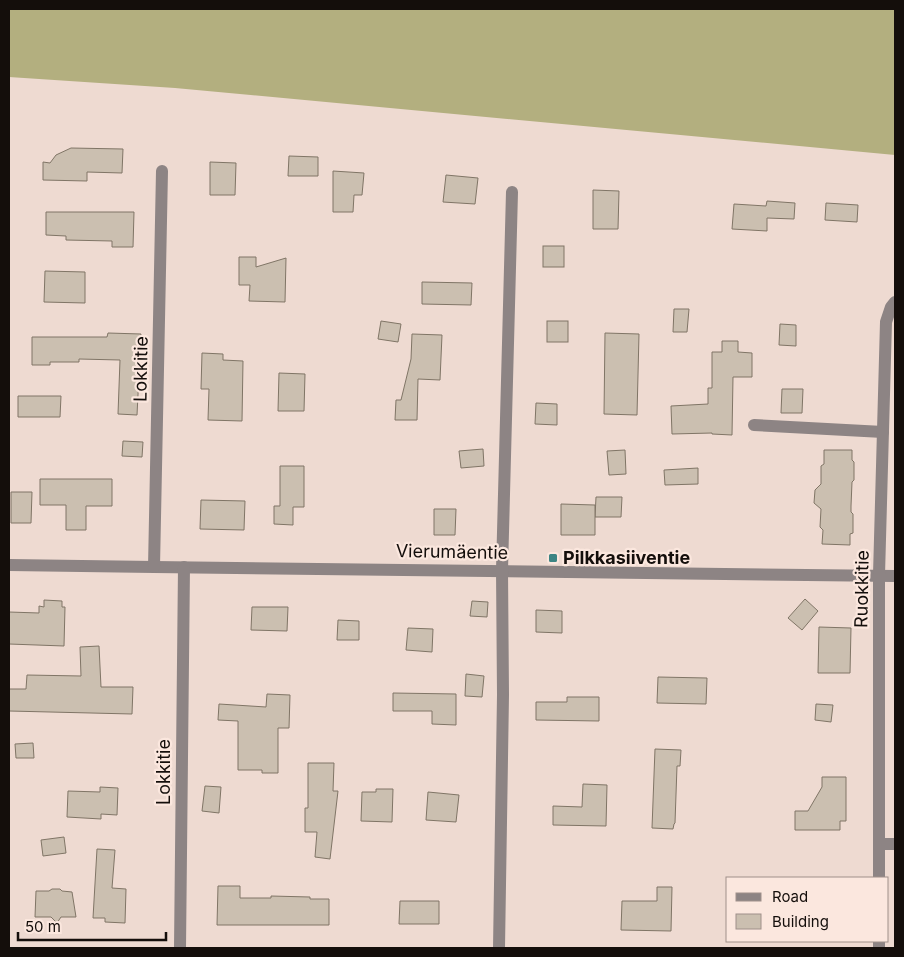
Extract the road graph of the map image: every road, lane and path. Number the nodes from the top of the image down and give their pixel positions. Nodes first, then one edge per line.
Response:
1 (162, 171) dead end
2 (512, 192) dead end
3 (895, 302) edge
4 (754, 425) dead end
5 (884, 432) junction
6 (9, 564) edge
7 (154, 567) junction
8 (184, 567) junction
9 (502, 570) junction
10 (879, 576) junction
11 (895, 576) edge
12 (879, 844) junction
13 (895, 844) edge
14 (879, 877) edge
15 (180, 948) edge
16 (499, 948) edge

1 - 7 street, Lokkitie
2 - 9 street
3 - 5 street, Ruokkitie
4 - 5 street
5 - 10 street, Ruokkitie
6 - 7 street, Vierumäentie
7 - 8 street, Vierumäentie
8 - 9 street, Vierumäentie
8 - 15 street, Lokkitie
9 - 10 street, Vierumäentie
9 - 16 street
10 - 11 street, Vierumäentie
10 - 12 street, Ruokkitie
12 - 13 street
12 - 14 street, Ruokkitie

